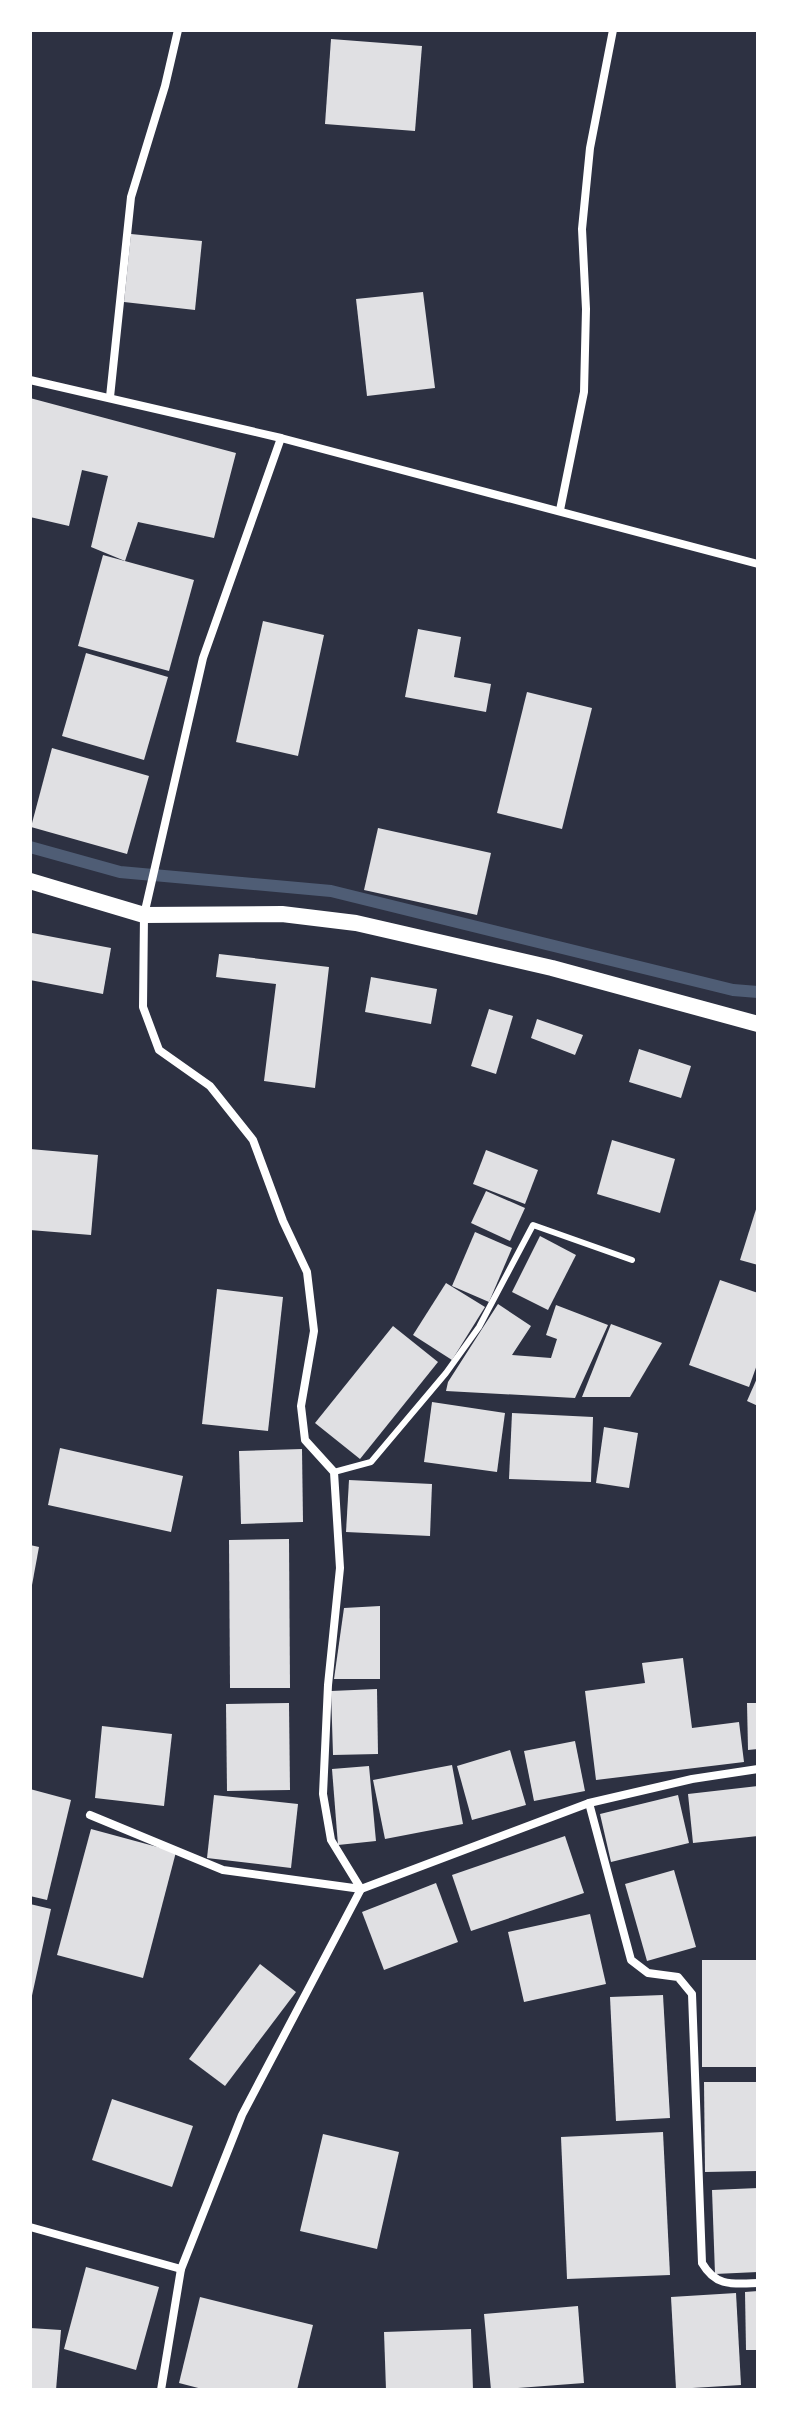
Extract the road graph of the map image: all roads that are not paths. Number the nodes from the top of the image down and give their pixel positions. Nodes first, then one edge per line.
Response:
1 (178, 30) edge
2 (613, 30) edge
3 (30, 380) edge
4 (110, 397) junction
5 (281, 438) junction
6 (560, 510) junction
7 (758, 564) edge
8 (30, 881) edge
9 (144, 915) junction
10 (758, 1024) edge
11 (632, 1260) dead end
12 (334, 1472) junction
13 (758, 1769) edge
14 (589, 1803) junction
15 (90, 1815) dead end
16 (361, 1889) junction
17 (30, 2227) edge
18 (181, 2269) junction
19 (758, 2283) edge
20 (161, 2390) edge

1 - 4 street
2 - 6 street
3 - 4 street
4 - 5 street
5 - 6 street
5 - 9 street
6 - 7 street
8 - 9 main road
9 - 10 main road
9 - 12 street
11 - 12 lane
12 - 16 street
13 - 14 street
14 - 16 street
14 - 19 street
15 - 16 street
16 - 18 street
17 - 18 street
18 - 20 street

